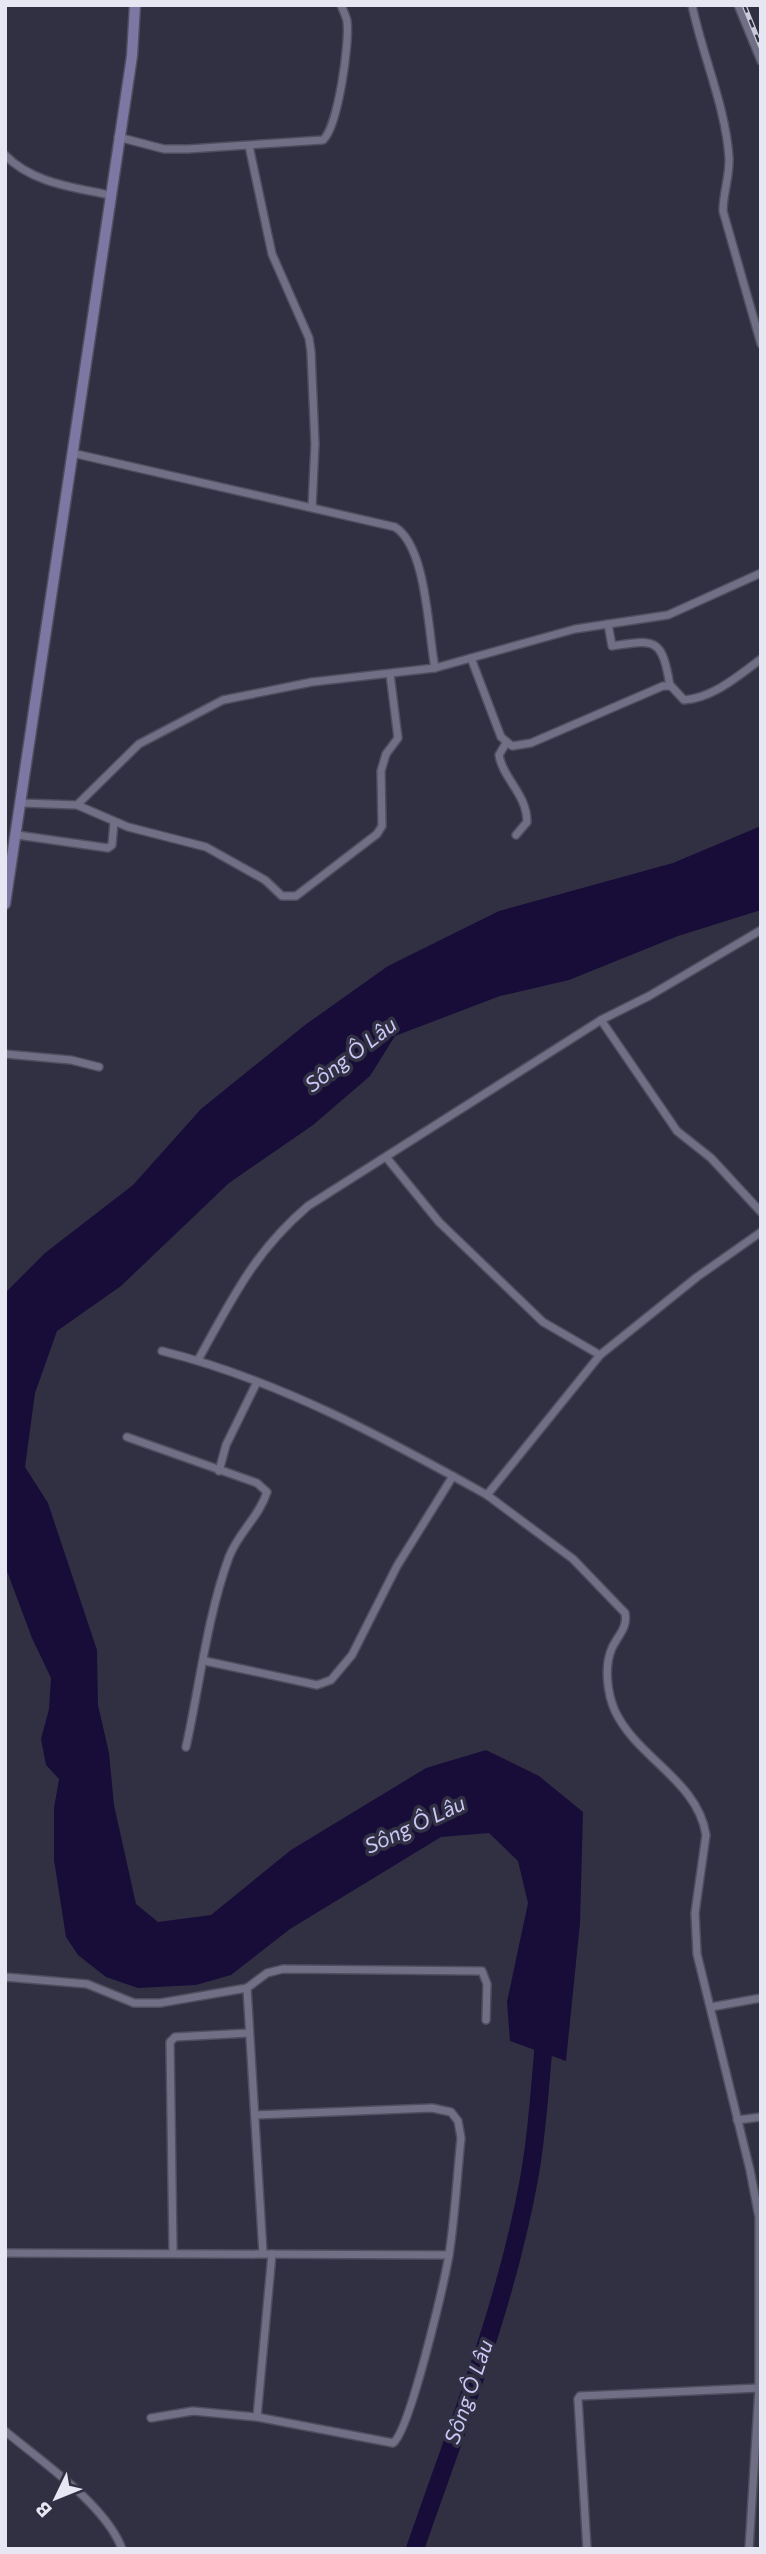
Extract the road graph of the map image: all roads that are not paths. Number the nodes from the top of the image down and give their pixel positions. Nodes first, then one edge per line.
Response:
1 (135, 5) edge
2 (341, 5) edge
3 (692, 5) edge
4 (738, 5) edge
5 (761, 61) edge
6 (118, 137) junction
7 (249, 146) junction
8 (5, 155) edge
9 (109, 195) junction
10 (761, 344) edge
11 (72, 453) junction
12 (312, 507) junction
13 (761, 573) edge
14 (608, 624) junction
15 (471, 658) junction
16 (761, 659) edge
17 (435, 668) junction
18 (390, 674) junction
19 (670, 685) junction
20 (506, 743) junction
21 (21, 803) junction
22 (77, 805) junction
23 (114, 822) junction
24 (516, 835) dead end
25 (13, 839) edge
26 (5, 904) edge
27 (761, 930) edge
28 (601, 1020) junction
29 (5, 1054) edge
30 (99, 1067) dead end
31 (386, 1157) junction
32 (761, 1212) edge
33 (761, 1232) edge
34 (162, 1351) dead end
35 (600, 1355) junction
36 (198, 1360) junction
37 (257, 1382) junction
38 (128, 1437) dead end
39 (219, 1471) junction
40 (453, 1476) junction
41 (487, 1495) junction
42 (205, 1661) junction
43 (186, 1747) dead end
44 (5, 1977) edge
45 (247, 1988) junction
46 (761, 1998) edge
47 (710, 2007) junction
48 (486, 2020) dead end
49 (249, 2033) junction
50 (255, 2115) junction
51 (761, 2117) edge
52 (737, 2120) junction
53 (173, 2252) junction
54 (5, 2253) edge
55 (263, 2253) junction
56 (272, 2254) junction
57 (449, 2255) junction
58 (760, 2389) edge
59 (257, 2417) junction
60 (151, 2418) dead end
61 (5, 2431) edge
62 (122, 2549) edge
63 (587, 2549) edge
64 (749, 2549) edge

1 - 6 main road
2 - 7 street
3 - 10 street
4 - 5 street
6 - 7 street
6 - 9 main road
7 - 12 street
8 - 9 street
9 - 11 main road
11 - 12 street
11 - 21 main road
12 - 17 street
13 - 14 street
14 - 15 street
14 - 19 street
15 - 17 street
15 - 20 street
16 - 19 street
17 - 18 street
18 - 22 street
18 - 23 street
19 - 20 street
20 - 24 street
21 - 22 street
21 - 25 main road
22 - 23 street
23 - 25 street
25 - 26 main road
27 - 28 street
28 - 31 street
28 - 32 street
29 - 30 street
31 - 35 street
31 - 36 street
33 - 35 street
34 - 36 street
35 - 41 street
36 - 37 street
37 - 39 street
37 - 40 street
38 - 39 street
39 - 42 street
40 - 41 street
40 - 42 street
41 - 47 street
42 - 43 street
44 - 45 street
45 - 48 street
45 - 49 street
46 - 47 street
47 - 52 street
49 - 50 street
49 - 53 street
50 - 55 street
50 - 57 street
51 - 52 street
52 - 58 street
53 - 54 street
53 - 55 street
55 - 56 street
56 - 57 street
56 - 59 street
57 - 59 street
58 - 63 street
58 - 64 street
59 - 60 street
61 - 62 street

